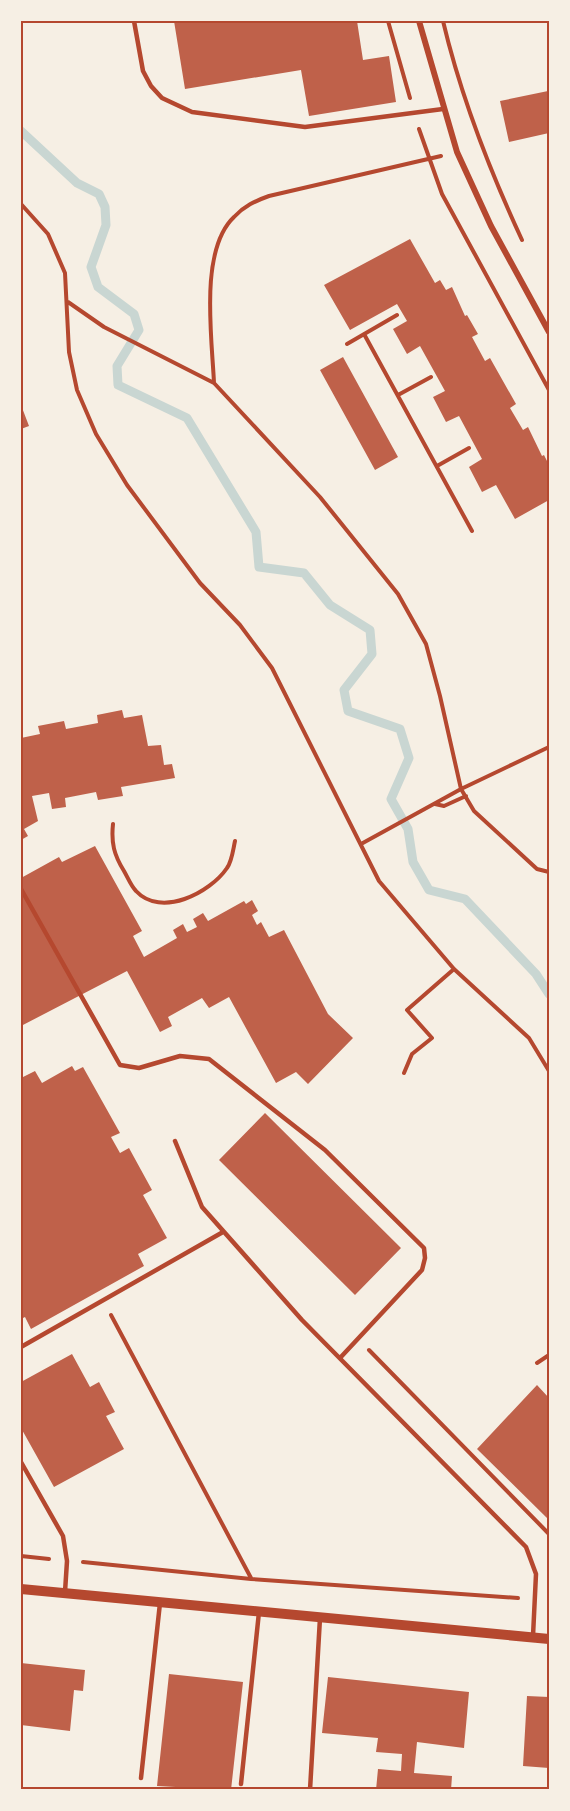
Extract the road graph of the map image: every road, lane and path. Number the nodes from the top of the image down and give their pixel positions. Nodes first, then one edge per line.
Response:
1 (134, 21) edge
2 (388, 21) edge
3 (419, 21) edge
4 (443, 21) edge
5 (443, 109) junction
6 (414, 113) junction
7 (457, 152) junction
8 (429, 159) junction
9 (21, 204) edge
10 (526, 248) dead end
11 (68, 302) junction
12 (397, 315) dead end
13 (549, 332) edge
14 (364, 334) junction
15 (347, 344) dead end
16 (431, 377) dead end
17 (214, 383) junction
18 (549, 390) edge
19 (398, 395) junction
20 (469, 448) dead end
21 (437, 466) junction
22 (472, 531) dead end
23 (549, 747) edge
24 (461, 789) junction
25 (466, 796) junction
26 (435, 803) junction
27 (113, 824) dead end
28 (236, 842) dead end
29 (361, 844) junction
30 (549, 872) edge
31 (21, 889) edge
32 (454, 969) junction
33 (549, 1071) edge
34 (404, 1073) dead end
35 (175, 1141) dead end
36 (223, 1232) junction
37 (104, 1300) junction
38 (358, 1340) junction
39 (21, 1347) edge
40 (549, 1355) edge
41 (340, 1358) junction
42 (537, 1363) dead end
43 (21, 1462) edge
44 (549, 1534) edge
45 (21, 1556) edge
46 (67, 1561) junction
47 (251, 1579) junction
48 (21, 1589) edge
49 (65, 1594) junction
50 (500, 1597) dead end
51 (160, 1603) junction
52 (259, 1612) junction
53 (320, 1618) junction
54 (533, 1638) junction
55 (549, 1639) edge
56 (141, 1778) dead end
57 (241, 1784) dead end
58 (310, 1790) edge

1 - 6 lane
2 - 6 path
3 - 5 street
4 - 10 path
5 - 6 lane
5 - 7 street
6 - 8 path
7 - 8 path
7 - 13 street
8 - 17 path
8 - 18 path
9 - 11 path
11 - 17 path
11 - 29 path
12 - 14 path
14 - 15 path
14 - 19 path
16 - 19 path
17 - 24 path
19 - 21 path
20 - 21 path
21 - 22 path
23 - 24 path
24 - 25 path
24 - 26 path
25 - 26 path
25 - 30 path
26 - 29 path
27 - 28 path
29 - 32 path
31 - 38 lane
32 - 33 path
32 - 34 path
35 - 36 lane
36 - 37 lane
36 - 41 lane
37 - 39 lane
37 - 47 path
38 - 41 lane
38 - 44 path
40 - 42 path
41 - 54 lane
43 - 46 lane
45 - 46 path
46 - 47 path
46 - 49 lane
47 - 50 path
48 - 49 street
49 - 51 street
51 - 52 street
51 - 56 lane
52 - 53 street
52 - 57 lane
53 - 54 street
53 - 58 lane
54 - 55 street

